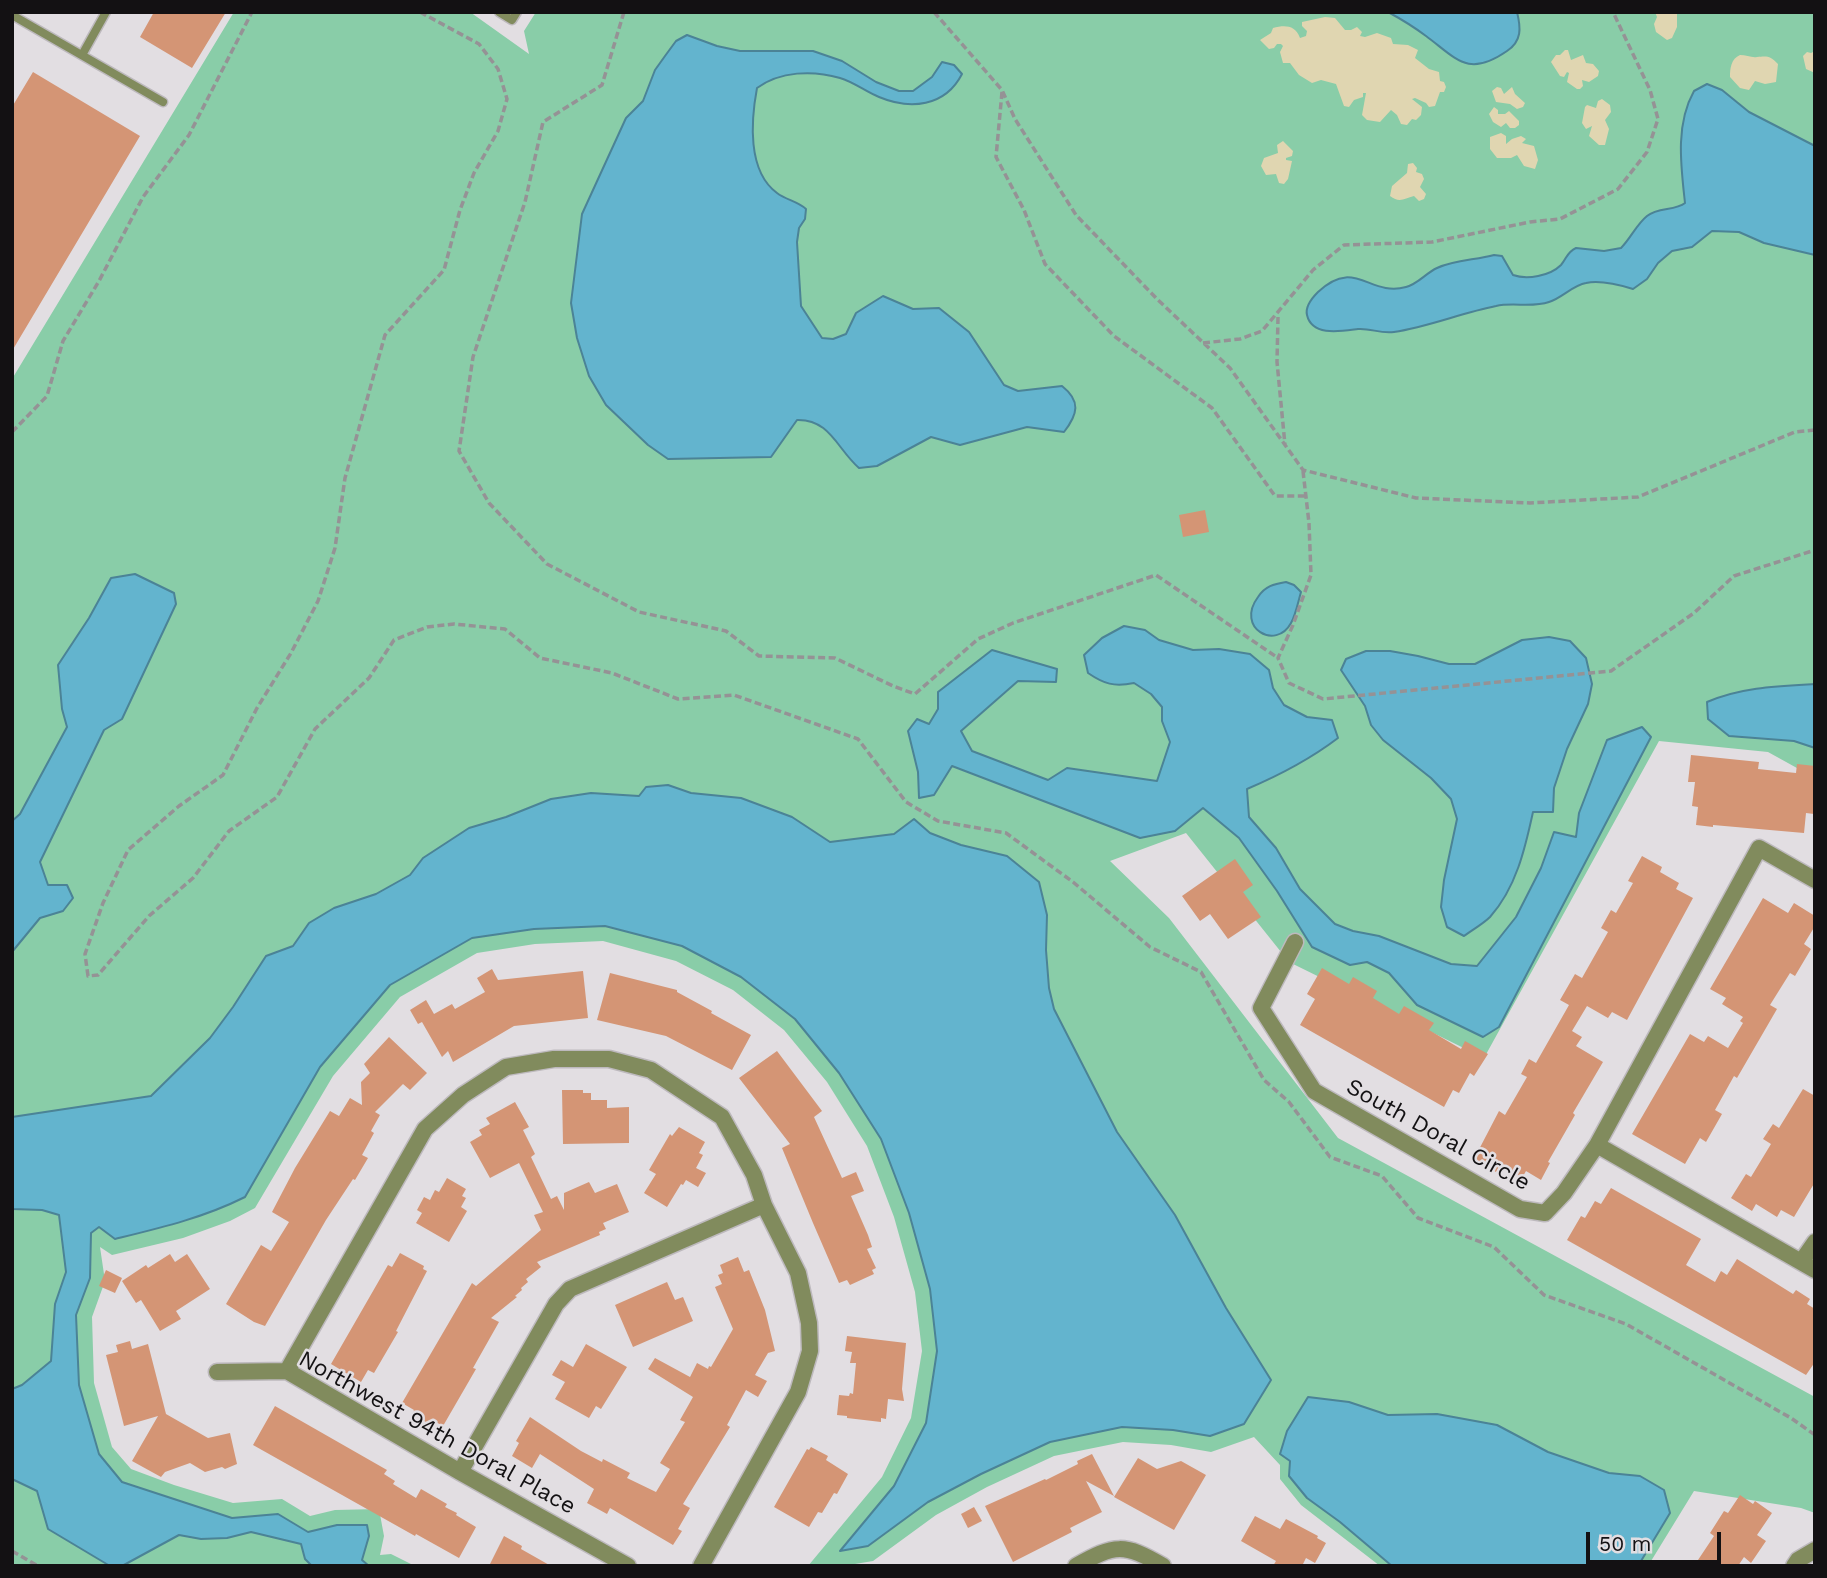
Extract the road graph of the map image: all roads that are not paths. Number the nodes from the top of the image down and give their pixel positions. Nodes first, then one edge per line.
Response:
1 (106, 12) edge
2 (499, 12) edge
3 (517, 12) edge
4 (12, 15) edge
5 (82, 55) junction
6 (163, 102) dead end
7 (1815, 880) edge
8 (1295, 942) dead end
9 (1597, 1145) junction
10 (764, 1205) junction
11 (1815, 1242) edge
12 (1808, 1266) edge
13 (287, 1371) junction
14 (217, 1372) dead end
15 (460, 1472) junction
16 (1815, 1550) edge
17 (628, 1566) edge
18 (701, 1566) edge
19 (1076, 1566) edge
20 (1163, 1566) edge
21 (1794, 1566) edge

1 - 5 lane
2 - 3 lane
4 - 5 lane
5 - 6 lane
7 - 9 street
8 - 9 street, South Doral Circle
9 - 12 street
10 - 13 street
10 - 15 street
10 - 18 street
11 - 12 street
13 - 14 street, Northwest 94th Doral Place
13 - 15 street, Northwest 94th Doral Place
15 - 17 street, Northwest 94th Doral Place
16 - 21 street
19 - 20 street

